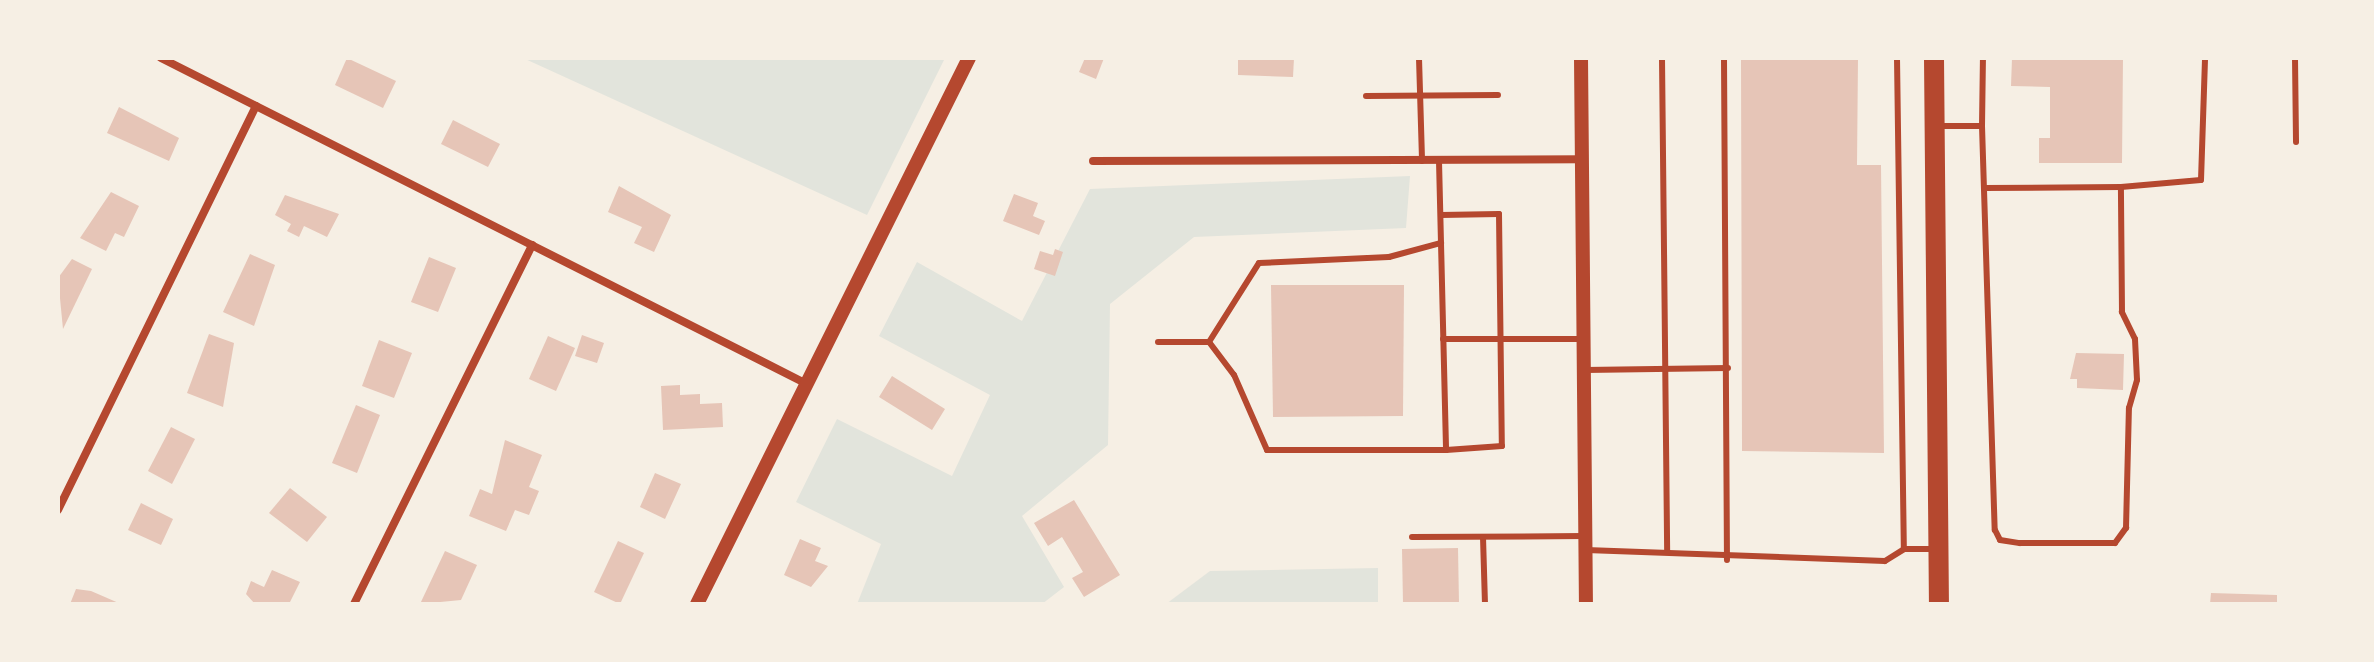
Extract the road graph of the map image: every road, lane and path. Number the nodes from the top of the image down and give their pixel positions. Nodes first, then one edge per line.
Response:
1 (161, 58) edge
2 (969, 58) edge
3 (1419, 58) edge
4 (1581, 58) edge
5 (1662, 58) edge
6 (1724, 58) edge
7 (1897, 58) edge
8 (1934, 58) edge
9 (1983, 58) edge
10 (2205, 58) edge
11 (2295, 58) edge
12 (1420, 94) junction
13 (1498, 95) dead end
14 (1366, 96) dead end
15 (256, 106) junction
16 (1935, 126) junction
17 (1982, 126) junction
18 (2296, 142) dead end
19 (1582, 159) junction
20 (1093, 161) dead end
21 (1422, 161) junction
22 (1439, 161) junction
23 (2121, 187) junction
24 (1984, 188) junction
25 (1441, 215) junction
26 (1441, 243) junction
27 (532, 245) junction
28 (1443, 339) junction
29 (1501, 339) junction
30 (1584, 339) junction
31 (1158, 342) dead end
32 (1209, 342) junction
33 (1728, 368) junction
34 (1665, 369) junction
35 (1585, 370) junction
36 (807, 384) junction
37 (1446, 450) junction
38 (58, 510) edge
39 (1412, 537) dead end
40 (1483, 537) junction
41 (1586, 543) junction
42 (1904, 549) junction
43 (1939, 549) junction
44 (1667, 551) junction
45 (1727, 560) junction
46 (354, 604) edge
47 (697, 604) edge
48 (1485, 604) edge
49 (1586, 604) edge
50 (1939, 604) edge

1 - 15 street
2 - 36 street
3 - 12 lane
4 - 19 street
5 - 34 lane
6 - 33 lane
7 - 42 lane
8 - 16 main road
9 - 17 lane
10 - 23 lane
11 - 18 lane
12 - 13 lane
12 - 14 lane
12 - 21 lane
15 - 27 street
15 - 38 street
16 - 17 lane
16 - 43 main road
17 - 24 lane
19 - 22 street
19 - 30 street
20 - 21 street
21 - 22 street
22 - 25 lane
23 - 24 lane
23 - 24 lane
25 - 26 lane
25 - 29 lane
26 - 28 lane
26 - 32 lane
27 - 36 street
27 - 46 street
28 - 29 lane
28 - 37 lane
29 - 30 lane
29 - 37 lane
30 - 35 street
31 - 32 lane
32 - 37 lane
33 - 34 lane
33 - 45 lane
34 - 35 lane
34 - 44 lane
35 - 41 street
36 - 47 street
39 - 40 lane
40 - 41 lane
40 - 48 lane
41 - 44 lane
41 - 49 street
42 - 43 lane
42 - 45 lane
43 - 50 main road
44 - 45 lane

